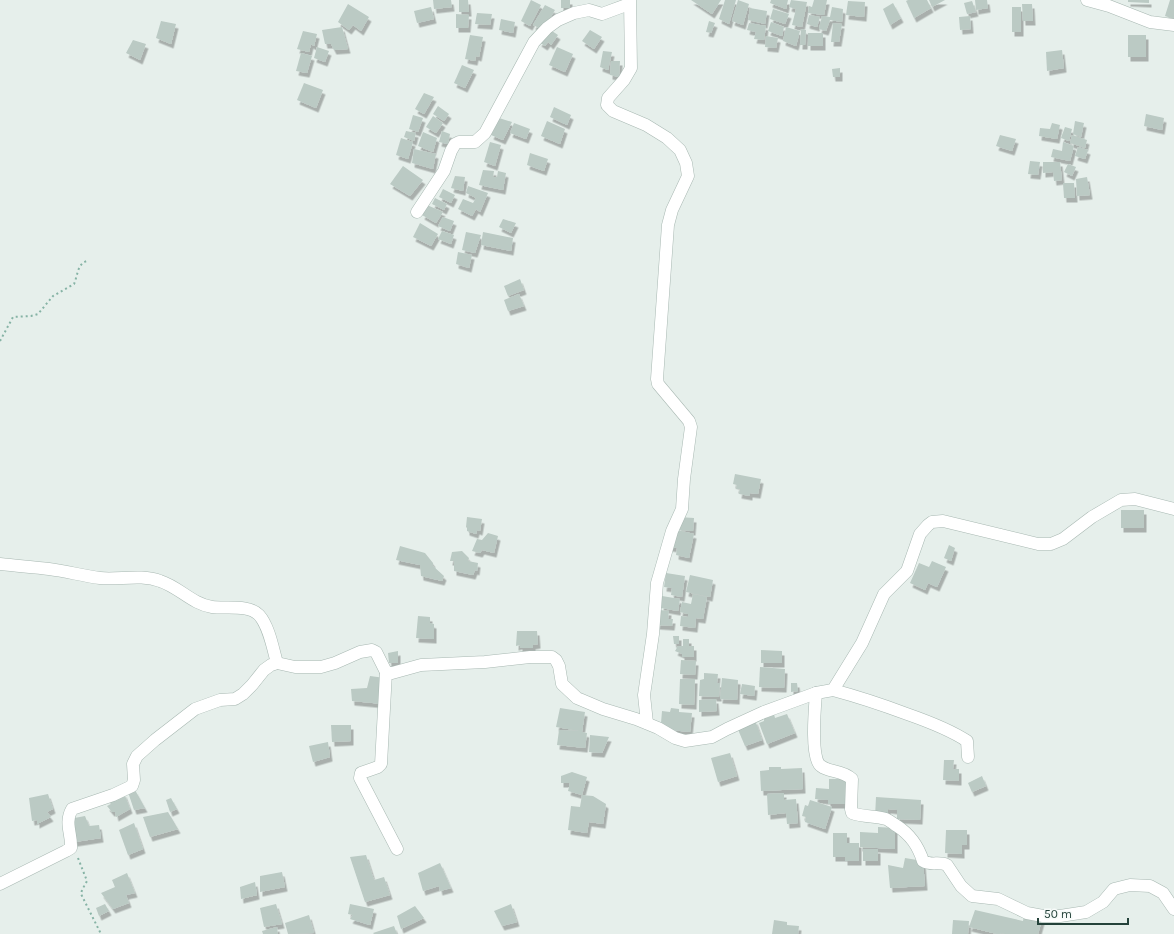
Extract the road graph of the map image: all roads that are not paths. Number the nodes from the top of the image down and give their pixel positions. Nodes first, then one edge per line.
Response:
1 (1087, 0) edge
2 (630, 2) edge
3 (1174, 25) edge
4 (416, 212) dead end
5 (1174, 509) edge
6 (0, 564) edge
7 (277, 663) junction
8 (386, 672) junction
9 (834, 690) junction
10 (816, 693) junction
11 (647, 723) junction
12 (968, 757) dead end
13 (397, 849) dead end
14 (0, 884) edge
15 (1174, 909) edge

1 - 3 street
2 - 4 street
2 - 11 street
5 - 9 street
6 - 7 street
7 - 8 street
7 - 14 street
8 - 11 street
8 - 13 street
9 - 10 street
9 - 12 street
10 - 11 street
10 - 15 street

